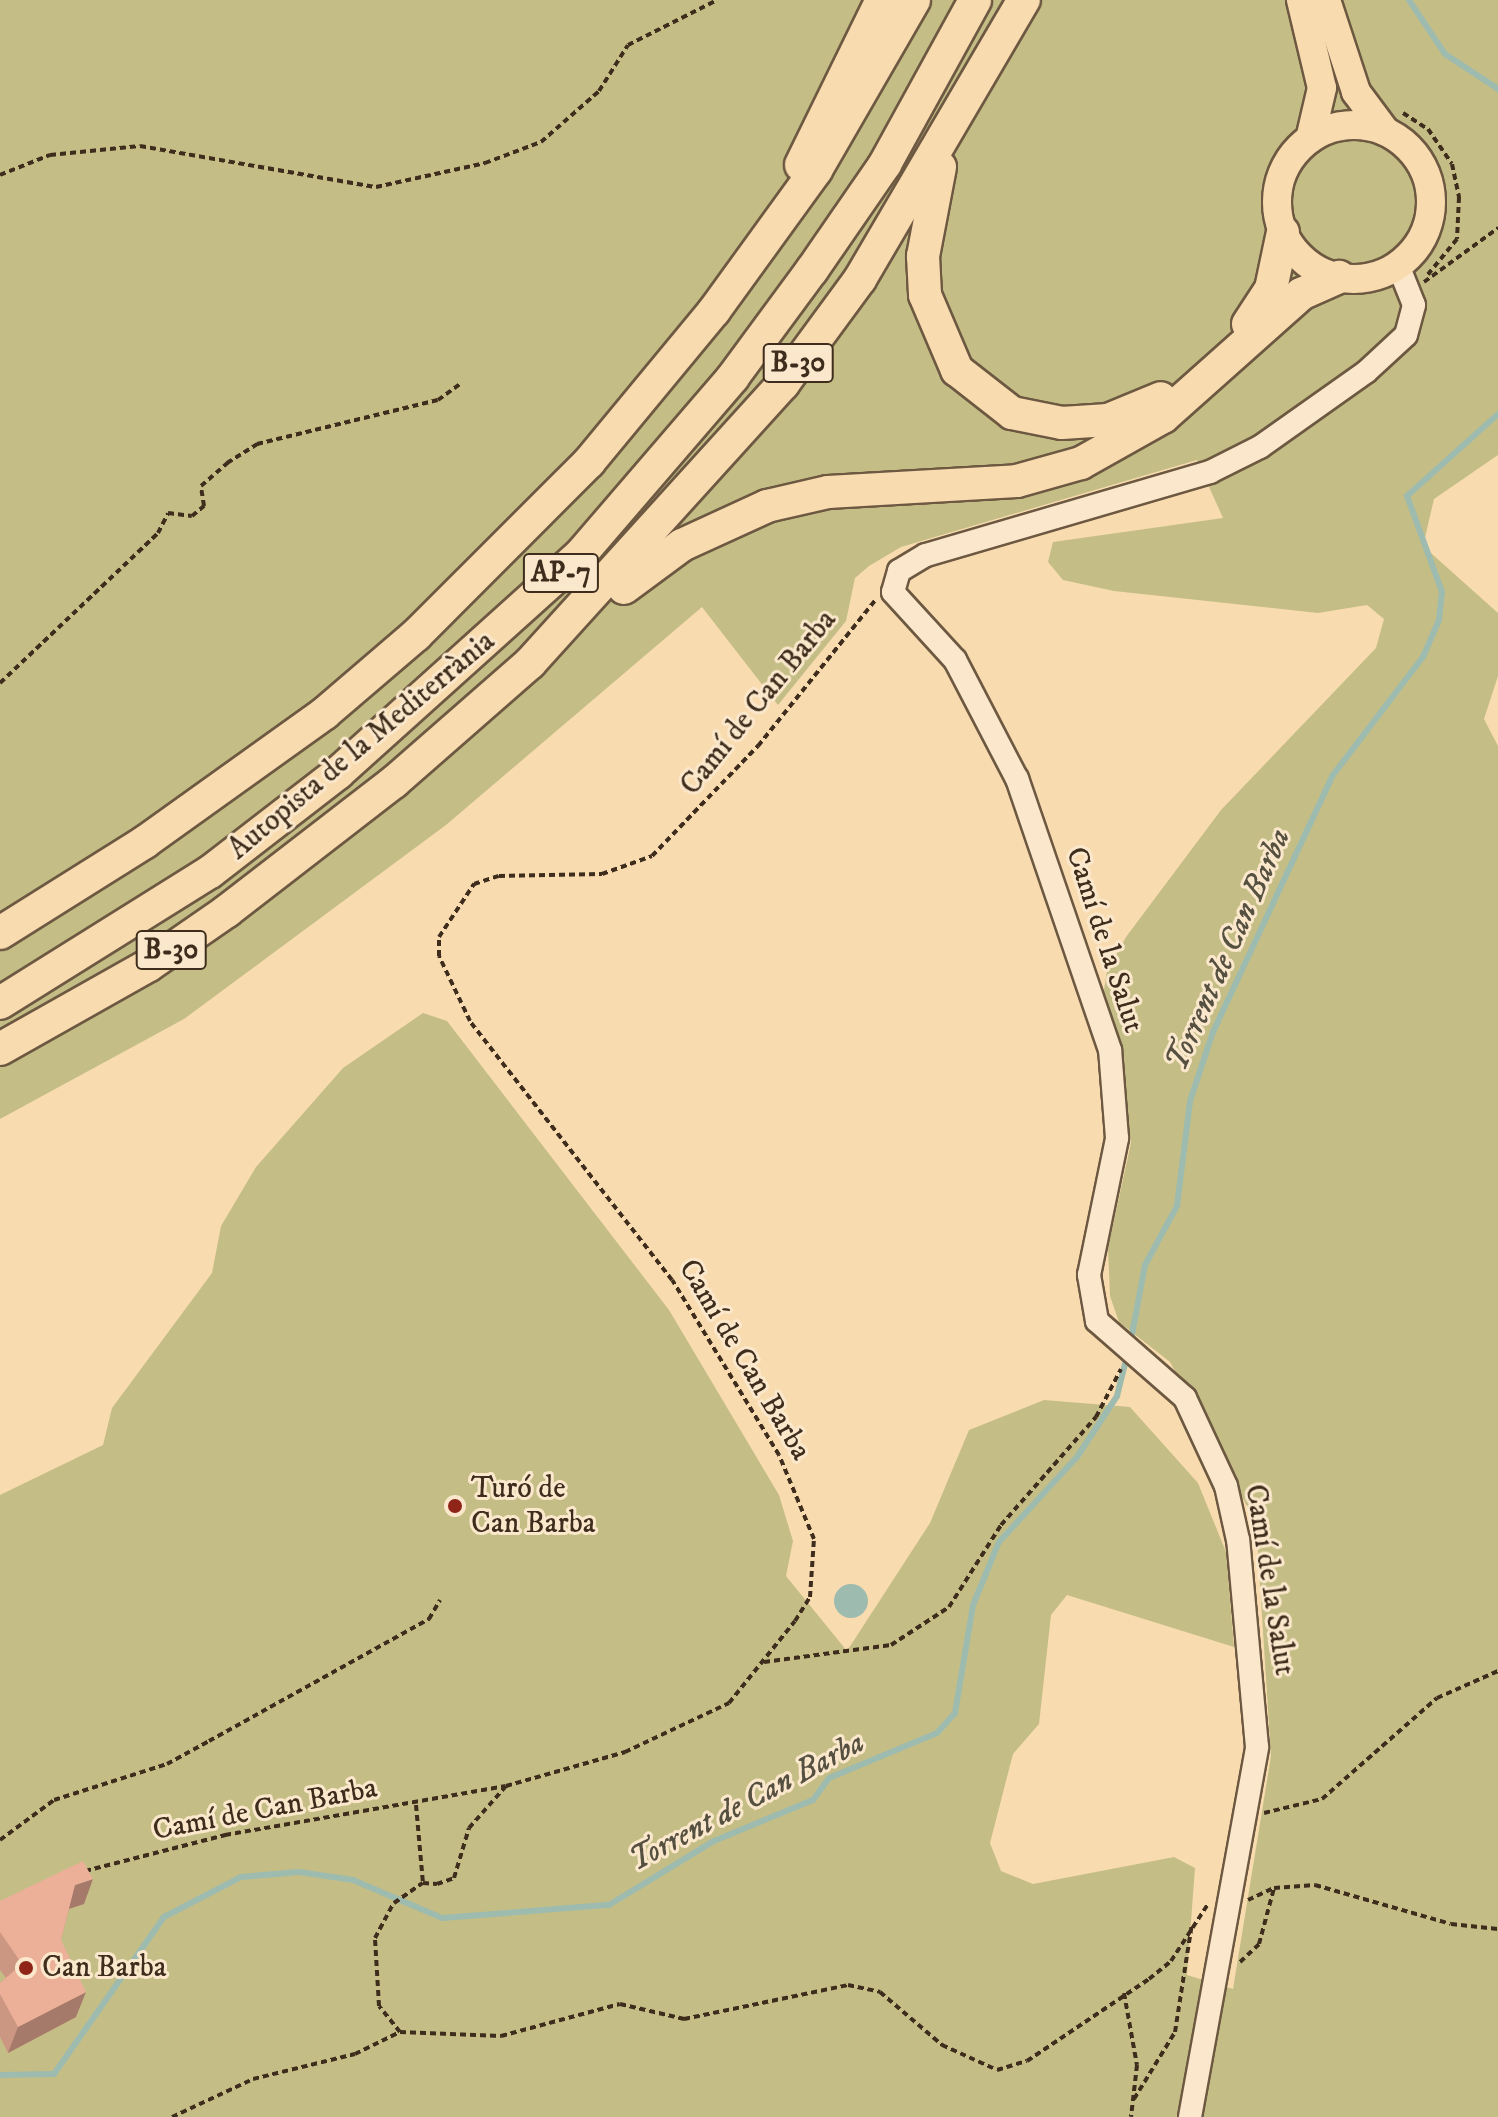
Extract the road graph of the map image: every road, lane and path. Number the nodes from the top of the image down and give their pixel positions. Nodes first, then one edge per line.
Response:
1 (717, 0) edge
2 (882, 0) edge
3 (914, 0) edge
4 (975, 0) edge
5 (1024, 0) edge
6 (1301, 0) edge
7 (1326, 0) edge
8 (1390, 120) junction
9 (947, 138) junction
10 (1310, 139) junction
11 (0, 175) edge
12 (775, 227) junction
13 (1498, 228) edge
14 (1283, 232) junction
15 (1339, 277) junction
16 (1405, 277) junction
17 (460, 384) dead end
18 (895, 578) junction
19 (567, 624) junction
20 (0, 683) edge
21 (0, 933) edge
22 (0, 1003) edge
23 (0, 1049) edge
24 (1131, 1350) junction
25 (440, 1600) dead end
26 (764, 1662) junction
27 (1498, 1671) edge
28 (506, 1786) junction
29 (416, 1805) junction
30 (1250, 1812) junction
31 (0, 1840) edge
32 (77, 1874) edge
33 (423, 1883) junction
34 (1498, 1929) edge
35 (1216, 1962) junction
36 (1124, 1993) junction
37 (400, 2032) junction
38 (1134, 2099) junction
39 (172, 2117) edge
40 (1131, 2117) edge
41 (1190, 2117) edge

1 - 11 path
2 - 12 highway
3 - 12 highway, Autopista de la Mediterrània / AP-7
4 - 22 highway, Autopista de la Mediterrània / AP-7
5 - 9 highway, B-30
6 - 10 main road
7 - 8 main road
8 - 10 main road
8 - 16 main road
8 - 16 path
9 - 14 highway
9 - 19 highway, B-30
10 - 14 main road
12 - 21 highway, Autopista de la Mediterrània / AP-7
13 - 16 path
14 - 15 main road
15 - 16 main road
15 - 19 highway
16 - 18 street
17 - 20 path
18 - 24 street, Camí de la Salut
18 - 26 path, Camí de Can Barba
19 - 23 highway, B-30
24 - 26 path
24 - 30 street, Camí de la Salut
25 - 31 path
26 - 28 path, Camí de Can Barba
27 - 30 path
28 - 29 path, Camí de Can Barba
28 - 33 path
29 - 32 path, Camí de Can Barba
29 - 33 path
30 - 35 street, Camí de la Salut
33 - 37 path
34 - 35 path
35 - 41 street, Camí de la Salut
36 - 37 path
36 - 38 path
36 - 38 path
37 - 39 path
38 - 40 path

